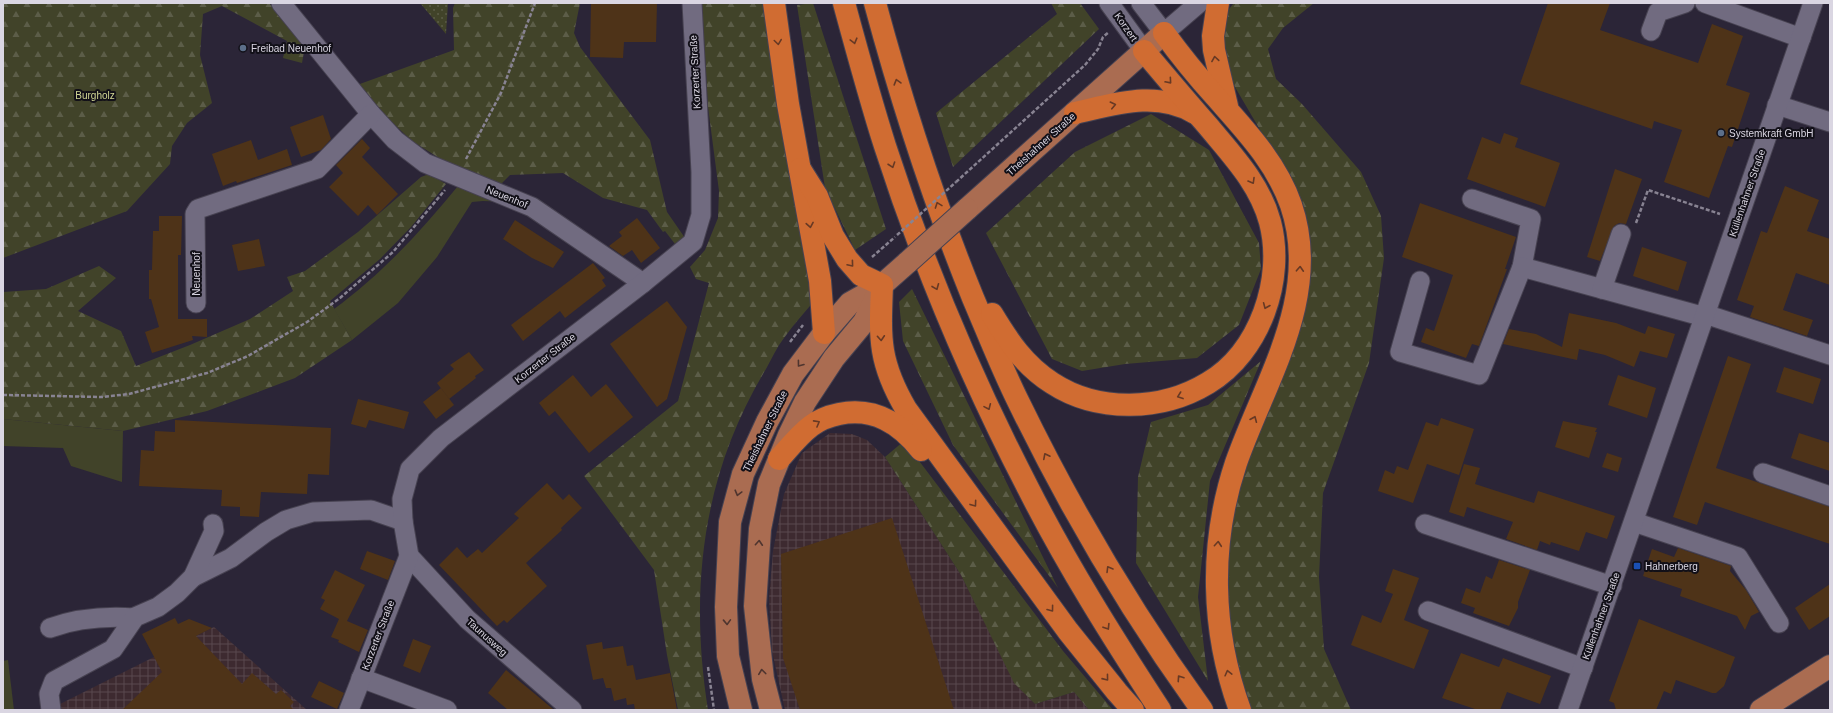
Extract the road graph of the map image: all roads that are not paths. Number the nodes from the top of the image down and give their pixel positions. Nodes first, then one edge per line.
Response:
1 (281, 3) edge
2 (692, 3) edge
3 (774, 3) edge
4 (844, 3) edge
5 (875, 3) edge
6 (1109, 3) edge
7 (1140, 3) edge
8 (1199, 3) edge
9 (1218, 3) edge
10 (1685, 3) edge
11 (1705, 3) edge
12 (1813, 3) edge
13 (1651, 31) dead end
14 (1164, 33) junction
15 (1800, 38) junction
16 (1144, 51) junction
17 (1777, 105) junction
18 (1228, 111) junction
19 (371, 114) junction
20 (1074, 114) junction
21 (1198, 115) junction
22 (1830, 122) edge
23 (800, 169) junction
24 (1472, 199) dead end
25 (1628, 230) road end
26 (956, 255) junction
27 (1522, 267) junction
28 (1420, 281) dead end
29 (643, 282) junction
30 (882, 285) junction
31 (1602, 289) junction
32 (196, 303) dead end
33 (1705, 316) junction
34 (824, 333) junction
35 (1830, 355) edge
36 (779, 459) junction
37 (951, 473) junction
38 (1763, 473) dead end
39 (1830, 496) edge
40 (403, 521) junction
41 (1634, 522) junction
42 (213, 524) dead end
43 (1425, 524) dead end
44 (409, 556) junction
45 (193, 577) junction
46 (1612, 586) junction
47 (1428, 611) dead end
48 (134, 618) junction
49 (1780, 623) dead end
50 (50, 628) dead end
51 (1830, 666) edge
52 (1582, 668) junction
53 (361, 678) junction
54 (405, 703) edge
55 (51, 710) edge
56 (349, 710) edge
57 (448, 710) edge
58 (572, 710) edge
59 (740, 710) edge
60 (771, 710) edge
61 (1134, 710) edge
62 (1160, 710) edge
63 (1202, 710) edge
64 (1240, 710) edge
65 (1568, 710) edge
66 (1762, 710) edge

1 - 19 street, Neuenhof
2 - 29 street, Korzerter Straße
3 -> 23 highway
4 -> 62 highway
26 -> 5 highway
6 - 16 street, Korzert
7 - 14 street
8 - 14 street, Theishahner Straße
18 -> 9 highway
10 - 13 street
11 - 15 street
12 - 15 street, Küllenhahner Straße
14 - 16 main road, Theishahner Straße
14 - 18 highway
15 - 17 street, Küllenhahner Straße
16 - 20 main road, Theishahner Straße
16 -> 21 highway
17 - 22 street
17 - 33 street, Küllenhahner Straße
64 -> 18 highway
19 - 29 street, Neuenhof
19 - 32 street, Neuenhof
20 -> 21 highway
20 - 30 main road, Theishahner Straße, bridge
21 -> 26 highway
23 -> 30 highway
23 -> 34 highway
24 - 27 street
25 - 31 street
63 -> 26 highway
27 - 28 street
27 - 31 street
29 - 40 street, Korzerter Straße
30 - 34 main road, Theishahner Straße
30 - 36 main road, Theishahner Straße
30 -> 37 highway
31 - 33 street
33 - 35 street
33 - 41 street, Küllenhahner Straße
34 -> 59 main road, Theishahner Straße
36 -> 37 highway
60 -> 36 main road, Theishahner Straße
37 -> 61 highway
38 - 39 street
40 - 44 street, Korzerter Straße
40 - 45 street
41 - 46 street, Küllenhahner Straße
41 - 49 street
42 - 45 street
43 - 46 street
44 - 53 street, Korzerter Straße
44 - 58 street, Taunusweg
45 - 48 street
46 - 52 street, Küllenhahner Straße
47 - 52 street
48 - 50 street
48 - 55 street
51 - 66 main road
52 - 65 street, Küllenhahner Straße
53 - 54 street
53 - 56 street, Korzerter Straße
54 - 57 street

